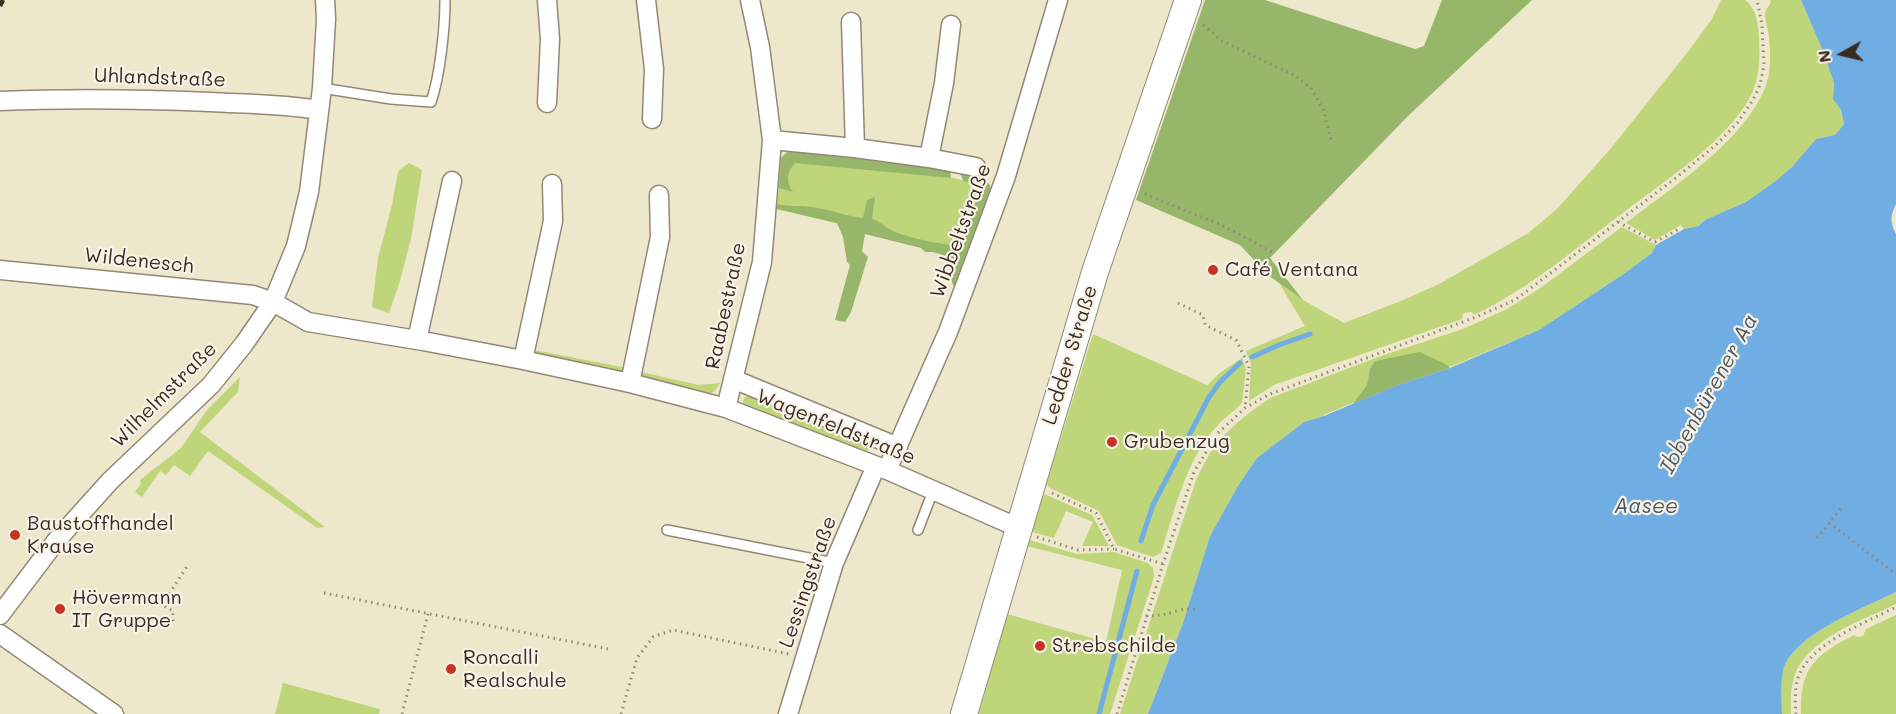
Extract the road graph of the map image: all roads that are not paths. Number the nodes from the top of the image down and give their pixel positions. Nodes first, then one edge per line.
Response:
1 (325, 0) edge
2 (446, 0) edge
3 (547, 0) edge
4 (646, 0) edge
5 (750, 0) edge
6 (1058, 0) edge
7 (1187, 2) edge
8 (851, 22) dead end
9 (951, 26) dead end
10 (322, 88) junction
11 (0, 101) edge
12 (547, 103) dead end
13 (319, 110) junction
14 (652, 119) dead end
15 (772, 140) junction
16 (855, 148) junction
17 (929, 158) junction
18 (976, 167) dead end
19 (452, 181) dead end
20 (552, 184) dead end
21 (659, 195) dead end
22 (0, 270) edge
23 (273, 302) junction
24 (417, 340) junction
25 (523, 360) junction
26 (733, 380) junction
27 (630, 383) junction
28 (726, 408) junction
29 (898, 447) junction
30 (882, 468) junction
31 (933, 491) junction
32 (1020, 527) junction
33 (667, 530) dead end
34 (918, 530) dead end
35 (834, 563) junction
36 (0, 615) edge
37 (0, 634) edge
38 (114, 714) edge
39 (788, 714) edge
40 (964, 714) edge

1 - 10 street, Wilhelmstraße
2 - 10 lane
3 - 12 street
4 - 14 street
5 - 15 street, Raabestraße
6 - 29 street, Wibbeltstraße
7 - 32 main road, Ledder Straße
8 - 16 street
9 - 17 street
10 - 13 street, Wilhelmstraße
11 - 13 street, Uhlandstraße
13 - 23 street, Wilhelmstraße
15 - 16 street
15 - 26 street, Raabestraße
16 - 17 street
17 - 18 street
19 - 24 street
20 - 25 street
21 - 27 street
22 - 23 street, Wildenesch
23 - 24 street, Wagenfeldstraße
23 - 36 street, Wilhelmstraße
24 - 25 street, Wagenfeldstraße
25 - 27 street, Wagenfeldstraße
26 - 28 street, Raabestraße
26 - 29 street
27 - 28 street, Wagenfeldstraße
28 - 30 street, Wagenfeldstraße
29 - 30 street, Wibbeltstraße
30 - 31 street, Wagenfeldstraße
30 - 35 street, Lessingstraße
31 - 32 street, Wagenfeldstraße
31 - 34 lane
32 - 40 main road, Ledder Straße
33 - 35 lane
35 - 39 street, Lessingstraße
37 - 38 street

